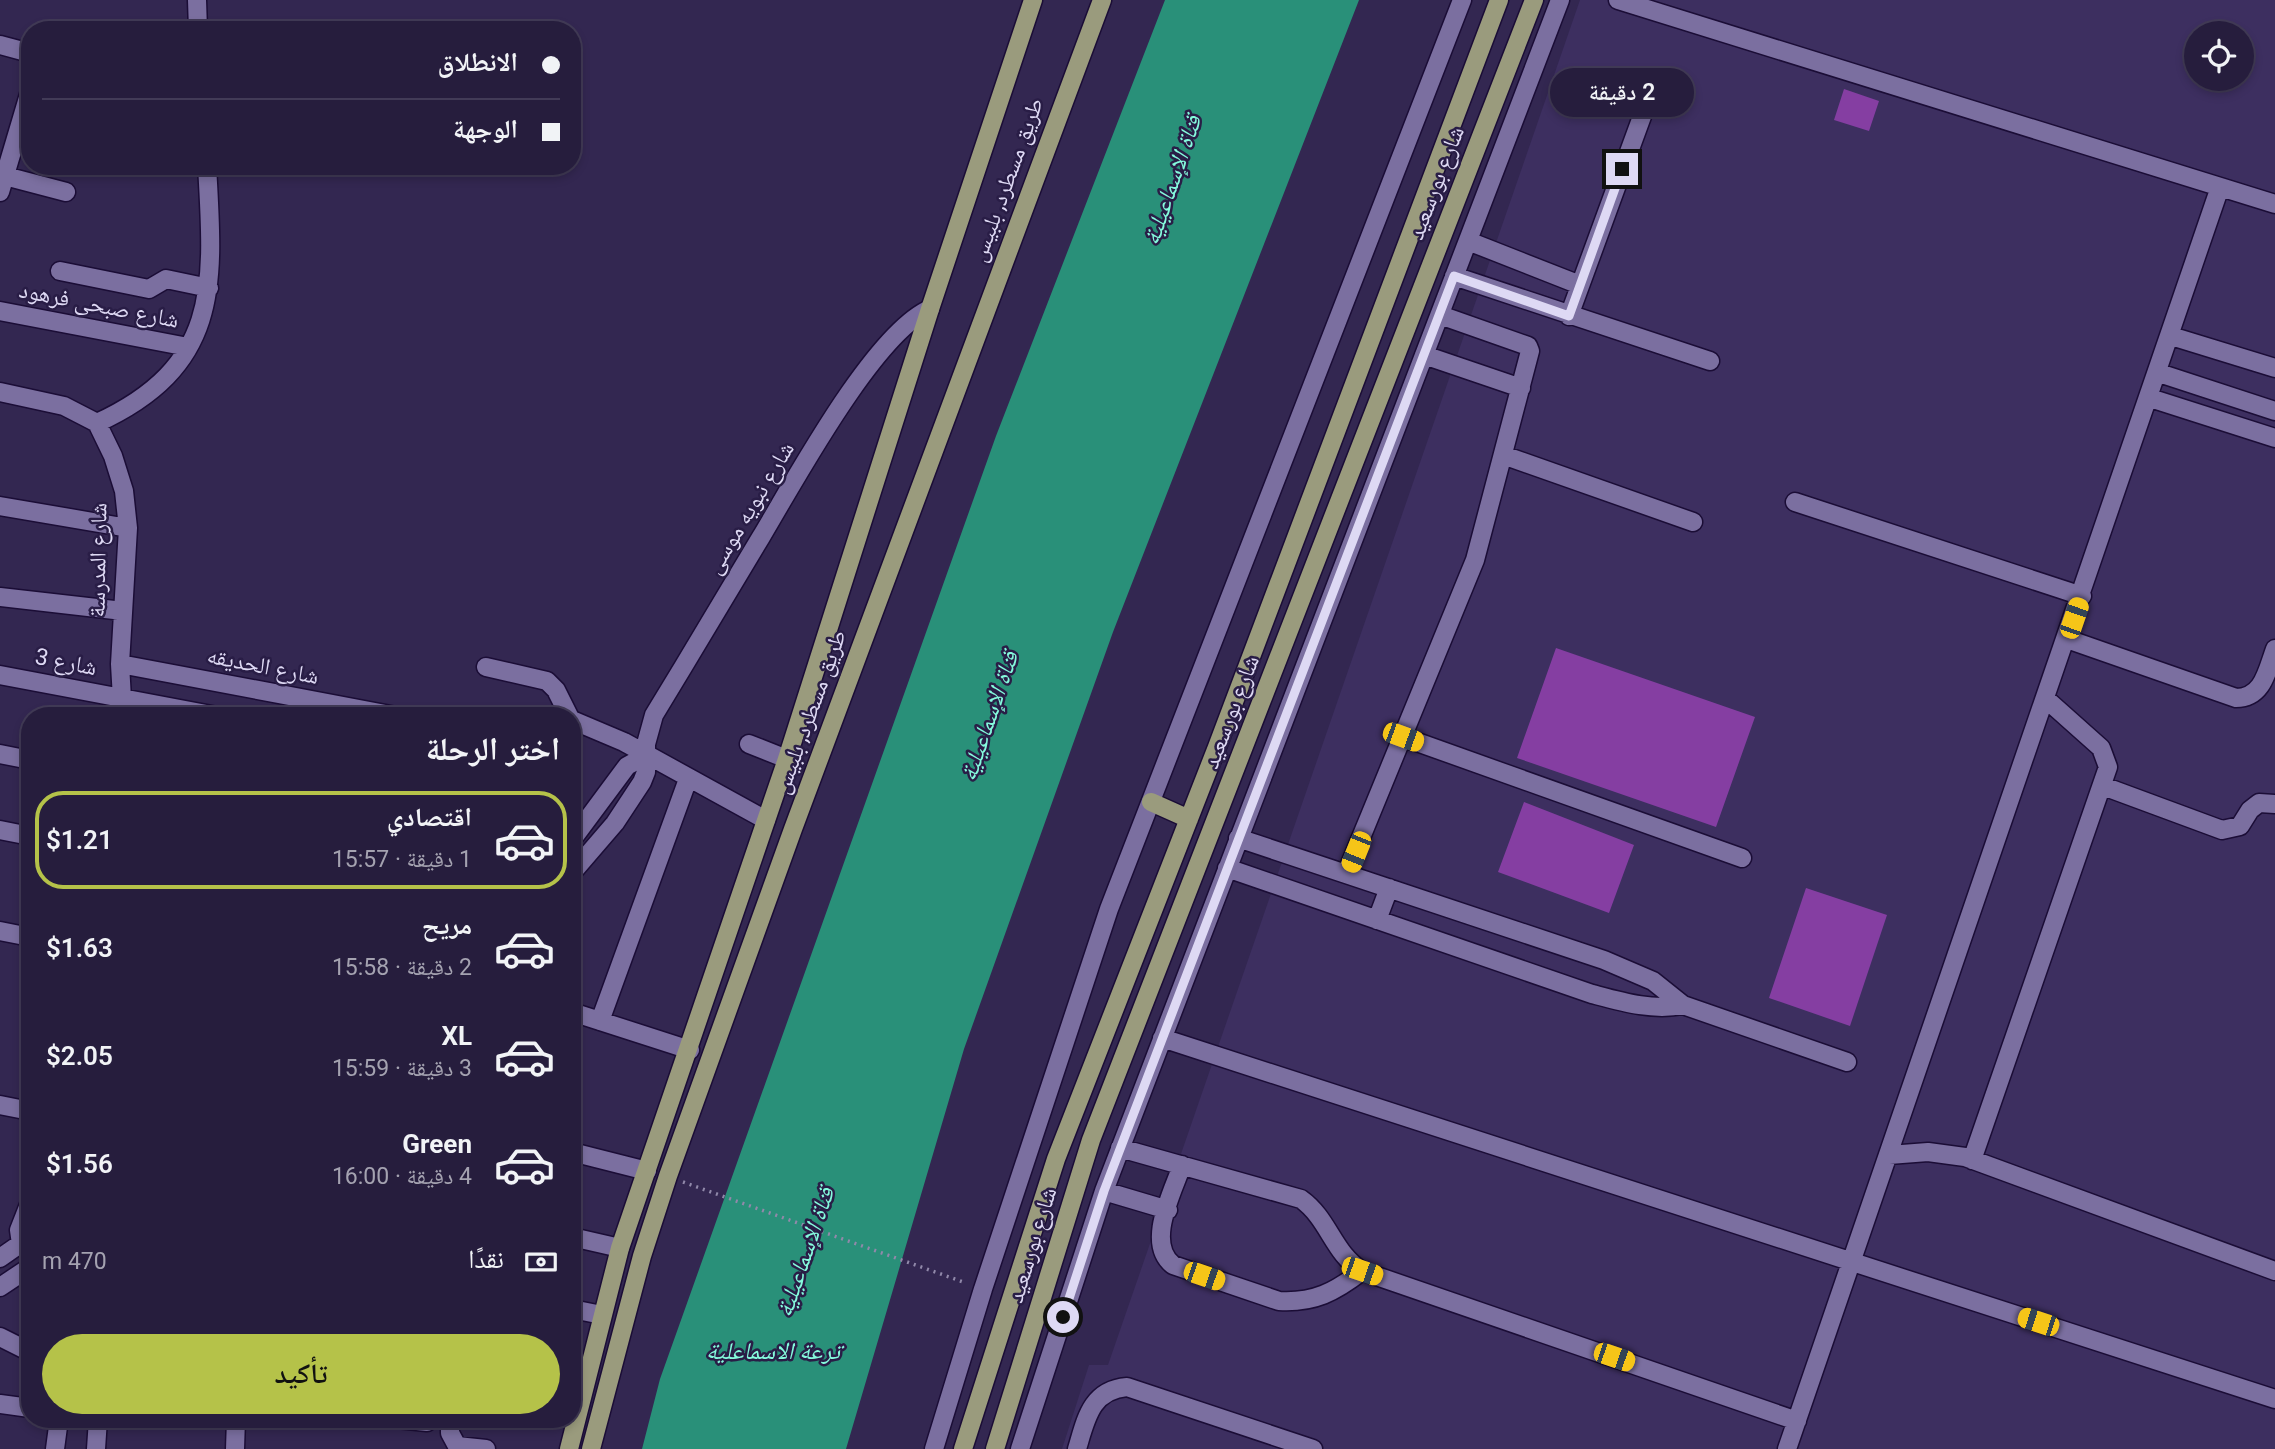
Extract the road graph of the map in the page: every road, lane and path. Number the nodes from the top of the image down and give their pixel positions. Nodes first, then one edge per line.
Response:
1 (197, 0) edge
2 (1033, 0) edge
3 (1102, 0) edge
4 (1462, 0) edge
5 (1499, 0) edge
6 (1534, 0) edge
7 (1560, 0) edge
8 (1618, 0) edge
9 (198, 21) edge
10 (0, 46) edge
11 (21, 51) edge
12 (1648, 100) dead end
13 (21, 123) edge
14 (207, 175) edge
15 (2, 184) edge
16 (2220, 187) junction
17 (66, 192) dead end
18 (2275, 204) edge
19 (1468, 241) junction
20 (60, 271) dead end
21 (1454, 276) junction
22 (1580, 285) junction
23 (209, 288) junction
24 (930, 309) junction
25 (0, 311) edge
26 (1440, 315) junction
27 (1569, 316) junction
28 (2171, 336) junction
29 (188, 347) junction
30 (1424, 355) junction
31 (1710, 360) dead end
32 (2275, 368) edge
33 (2159, 373) junction
34 (1521, 387) junction
35 (0, 392) edge
36 (2150, 398) junction
37 (2275, 411) edge
38 (97, 423) junction
39 (2275, 438) edge
40 (1503, 455) junction
41 (1795, 502) dead end
42 (0, 506) edge
43 (1693, 522) dead end
44 (128, 528) junction
45 (2082, 596) junction
46 (0, 597) edge
47 (123, 611) junction
48 (2067, 639) junction
49 (2275, 649) edge
50 (120, 664) junction
51 (486, 667) dead end
52 (0, 675) edge
53 (2046, 698) junction
54 (122, 707) edge
55 (348, 707) edge
56 (564, 707) edge
57 (581, 724) edge
58 (1403, 737) junction
59 (749, 744) dead end
60 (0, 754) edge
61 (645, 756) junction
62 (21, 758) edge
63 (788, 759) junction
64 (688, 779) junction
65 (2103, 786) junction
66 (1151, 802) junction
67 (2275, 804) edge
68 (1189, 819) junction
69 (766, 820) junction
70 (581, 828) edge
71 (0, 830) edge
72 (21, 834) edge
73 (1238, 838) junction
74 (1742, 858) dead end
75 (581, 863) edge
76 (1227, 868) junction
77 (1346, 874) junction
78 (1389, 888) junction
79 (1377, 920) junction
80 (0, 931) edge
81 (21, 935) edge
82 (1683, 1005) junction
83 (581, 1015) edge
84 (600, 1021) junction
85 (1162, 1038) junction
86 (690, 1050) junction
87 (1847, 1062) dead end
88 (0, 1105) edge
89 (21, 1109) edge
90 (1120, 1148) junction
91 (581, 1154) edge
92 (1889, 1155) junction
93 (1972, 1160) junction
94 (1182, 1164) junction
95 (647, 1171) junction
96 (702, 1190) dead end
97 (1104, 1191) junction
98 (1168, 1210) junction
99 (581, 1239) edge
100 (21, 1243) edge
101 (620, 1248) junction
102 (0, 1258) edge
103 (1853, 1261) junction
104 (1362, 1271) junction
105 (2275, 1271) edge
106 (21, 1277) edge
107 (0, 1287) edge
108 (983, 1289) junction
109 (581, 1311) edge
110 (602, 1315) junction
111 (0, 1337) edge
112 (21, 1348) edge
113 (581, 1377) edge
114 (2275, 1399) edge
115 (0, 1404) edge
116 (21, 1407) edge
117 (1797, 1421) junction
118 (58, 1428) edge
119 (97, 1428) edge
120 (236, 1428) edge
121 (450, 1428) edge
122 (572, 1428) edge
123 (55, 1449) edge
124 (96, 1449) edge
125 (235, 1449) edge
126 (486, 1449) edge
127 (569, 1449) edge
128 (592, 1449) edge
129 (934, 1449) edge
130 (963, 1449) edge
131 (995, 1449) edge
132 (1020, 1449) edge
133 (1077, 1449) edge
134 (1313, 1449) edge
135 (1787, 1449) edge

1 - 9 street
2 - 24 main road, طريق مسطرد, بلبيس
3 - 128 main road, طريق مسطرد, بلبيس
4 - 66 street
5 - 68 main road, شارع بورسعيد
6 - 131 main road, شارع بورسعيد
7 - 19 street
8 - 16 street
10 - 11 street
12 - 22 street
13 - 15 street
14 - 23 street
15 - 17 street
16 - 18 street
16 - 28 street
19 - 21 street
19 - 22 street
20 - 23 street
21 - 26 street
21 - 27 street
22 - 27 street
23 - 29 street
24 - 61 street, شارع نبويه موسى
24 - 63 main road, طريق مسطرد, بلبيس
25 - 29 street, شارع صبحى فرهود
26 - 30 street
26 - 34 street
27 - 31 street
28 - 32 street
28 - 33 street
29 - 38 street
30 - 34 street
30 - 73 street
33 - 36 street
33 - 37 street
34 - 40 street
35 - 38 street
36 - 39 street
36 - 45 street
38 - 44 street, شارع المدرسة
40 - 43 street
40 - 58 street
41 - 45 street
42 - 44 street
44 - 47 street, شارع المدرسة
45 - 48 street
46 - 47 street
47 - 50 street, شارع المدرسة
48 - 49 street
48 - 53 street
50 - 54 street, شارع المدرسة
50 - 55 street, شارع الحديقه
51 - 56 street
52 - 54 street, شارع 3
53 - 65 street
53 - 92 street
57 - 61 street
58 - 74 street
58 - 77 street
59 - 63 street
60 - 62 street
61 - 64 street
61 - 70 street
61 - 75 street, شارع نبويه موسى
63 - 69 main road, طريق مسطرد, بلبيس
64 - 69 street
64 - 84 street
65 - 67 street
65 - 93 street
66 - 68 main road
66 - 108 street
68 - 130 main road, شارع بورسعيد
69 - 86 main road, طريق مسطرد, بلبيس
71 - 72 street
73 - 76 street
73 - 77 street
76 - 79 street
76 - 85 street
77 - 78 street
78 - 79 street
78 - 82 street
79 - 82 street
80 - 81 street
82 - 87 street
83 - 84 street
84 - 86 street
85 - 90 street
85 - 103 street
86 - 95 main road, طريق مسطرد, بلبيس
88 - 89 street
90 - 94 street
90 - 97 street
91 - 95 street
92 - 93 street
92 - 103 street
93 - 105 street
94 - 98 street
94 - 104 street
95 - 101 main road, طريق مسطرد, بلبيس
96 - 108 path
97 - 98 street
97 - 132 street
98 - 104 street
99 - 101 street
100 - 102 street
101 - 110 main road, طريق مسطرد, بلبيس
103 - 114 street
103 - 117 street
104 - 117 street
106 - 107 street
108 - 129 street
109 - 110 street
110 - 113 main road, طريق مسطرد, بلبيس
111 - 112 street
115 - 116 street
117 - 135 street
118 - 123 street
119 - 124 street
120 - 125 street
121 - 126 street
122 - 127 main road, طريق مسطرد, بلبيس
133 - 134 street

